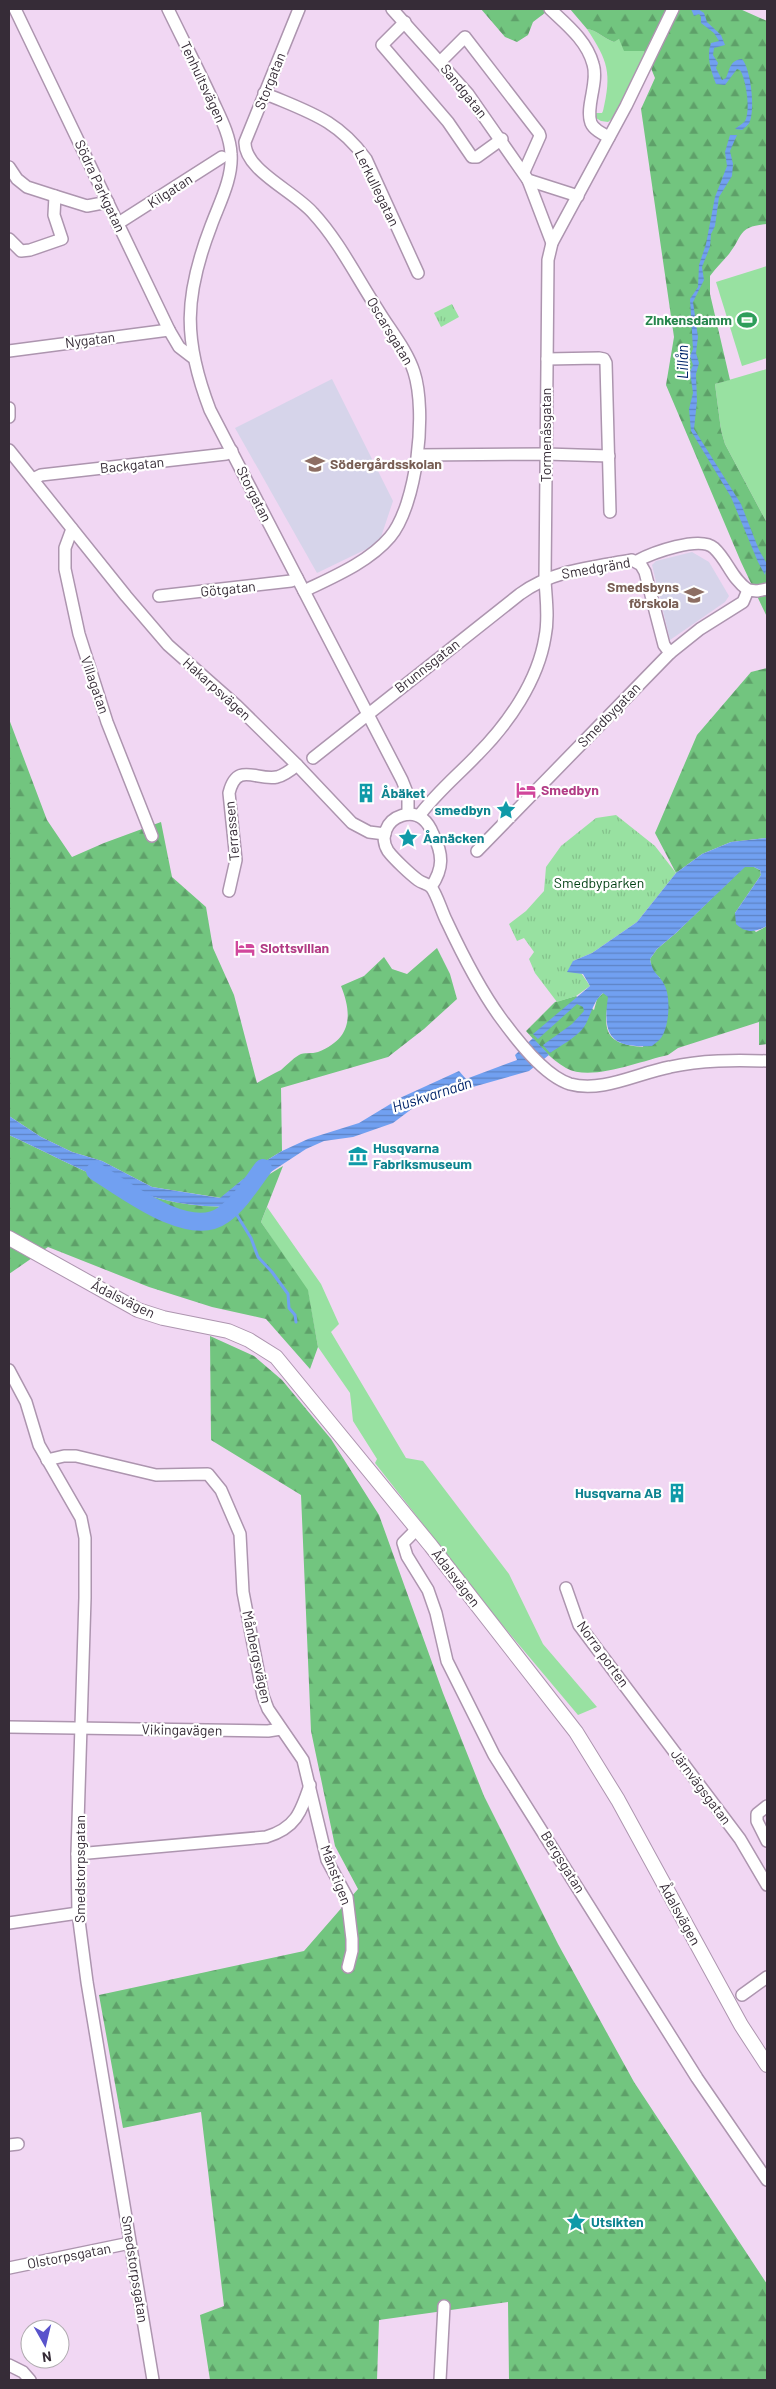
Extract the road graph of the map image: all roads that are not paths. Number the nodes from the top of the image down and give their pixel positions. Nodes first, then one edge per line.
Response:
1 (15, 9) edge
2 (168, 9) edge
3 (299, 9) edge
4 (392, 9) edge
5 (550, 9) edge
6 (673, 9) edge
7 (405, 22) junction
8 (441, 61) junction
9 (264, 93) junction
10 (609, 138) junction
11 (502, 139) junction
12 (246, 153) joint
13 (227, 157) junction
14 (9, 167) edge
15 (526, 176) junction
16 (55, 196) junction
17 (578, 196) junction
18 (108, 202) junction
19 (117, 224) junction
20 (9, 239) edge
21 (552, 244) junction
22 (418, 273) dead end
23 (169, 330) junction
24 (10, 350) edge
25 (192, 357) junction
26 (547, 359) junction
27 (9, 408) edge
28 (9, 417) edge
29 (9, 450) edge
30 (232, 452) junction
31 (546, 454) junction
32 (418, 455) junction
33 (608, 456) junction
34 (33, 479) junction
35 (610, 512) dead end
36 (72, 529) junction
37 (637, 561) junction
38 (297, 578) junction
39 (545, 580) junction
40 (767, 589) edge
41 (748, 590) junction
42 (304, 592) junction
43 (159, 596) dead end
44 (670, 653) junction
45 (367, 714) junction
46 (313, 758) dead end
47 (297, 765) junction
48 (413, 815) junction
49 (385, 834) junction
50 (152, 836) dead end
51 (477, 851) dead end
52 (431, 887) junction
53 (229, 891) dead end
54 (767, 1062) edge
55 (9, 1238) edge
56 (9, 1370) edge
57 (47, 1460) junction
58 (416, 1530) junction
59 (566, 1588) dead end
60 (630, 1692) joint
61 (9, 1727) edge
62 (82, 1728) junction
63 (281, 1729) junction
64 (310, 1785) junction
65 (767, 1806) edge
66 (767, 1841) edge
67 (77, 1854) junction
68 (767, 1885) edge
69 (78, 1913) junction
70 (9, 1923) edge
71 (348, 1966) dead end
72 (767, 1977) edge
73 (742, 1995) dead end
74 (767, 2065) edge
75 (767, 2180) edge
76 (130, 2243) junction
77 (9, 2268) edge
78 (444, 2306) dead end
79 (9, 2365) edge
80 (30, 2380) edge
81 (153, 2380) edge
82 (440, 2380) edge

1 - 18 street, Södra Parkgatan
2 - 13 street, Tenhultsvägen
3 - 9 street, Storgatan
4 - 7 street, Sandgatan
5 - 10 street
6 - 10 street, Tormenåsgatan
7 - 8 street, Sandgatan
7 - 11 street
8 - 11 street, Sandgatan
8 - 15 street
9 - 12 street, Storgatan
9 - 22 street, Lerkullegatan
10 - 17 street, Tormenåsgatan
11 - 15 street, Sandgatan
12 - 32 street, Oscarsgatan
13 - 19 street, Kilgatan
13 - 25 street, Storgatan
14 - 16 street
15 - 17 street
15 - 21 street, Sandgatan
16 - 18 street
16 - 20 street
17 - 21 street, Tormenåsgatan
18 - 19 street, Södra Parkgatan
19 - 23 street, Södra Parkgatan
21 - 26 street, Tormenåsgatan
23 - 24 street, Nygatan
23 - 25 street, Södra Parkgatan
25 - 30 street, Storgatan
26 - 31 street, Tormenåsgatan
26 - 33 street
27 - 28 street
29 - 34 street, Hakarpsvägen
30 - 34 street, Backgatan
30 - 38 street, Storgatan
31 - 32 street
31 - 33 street
31 - 39 street, Tormenåsgatan
32 - 42 street, Oscarsgatan
33 - 35 street
34 - 36 street, Hakarpsvägen
36 - 47 street, Hakarpsvägen
36 - 50 street, Villagatan
37 - 39 street, Smedgränd
37 - 41 street
37 - 44 street, Smedgränd
38 - 42 street, Storgatan
38 - 43 street, Götgatan
39 - 45 street, Brunnsgatan
39 - 48 street, Tormenåsgatan
40 - 41 street
41 - 44 street, Smedbygatan
42 - 45 street, Storgatan
44 - 51 street, Smedbygatan
45 - 46 street, Brunnsgatan
45 - 48 street, Storgatan
47 - 49 street, Hakarpsvägen
47 - 53 street, Terrassen
48 - 49 street, Tormenåsgatan
48 - 52 street
49 - 52 street
52 - 54 street
55 - 58 main road, Ådalsvägen
56 - 57 street, Smedstorpsgatan
57 - 62 street, Smedstorpsgatan
57 - 63 street, Månbergsvägen
58 - 74 main road, Ådalsvägen
58 - 75 street, Bergsgatan
59 - 60 street, Norra porten
60 - 68 street, Järnvägsgatan
61 - 62 street, Vikingavägen
62 - 63 street, Vikingavägen
62 - 67 street, Smedstorpsgatan
63 - 64 street, Månbergsvägen
64 - 67 street
64 - 71 street, Månstigen
65 - 66 street
67 - 69 street, Smedstorpsgatan
69 - 70 street
69 - 76 street, Smedstorpsgatan
72 - 73 street
76 - 77 street, Olstorpsgatan
76 - 81 street, Smedstorpsgatan
78 - 82 street
79 - 80 street

